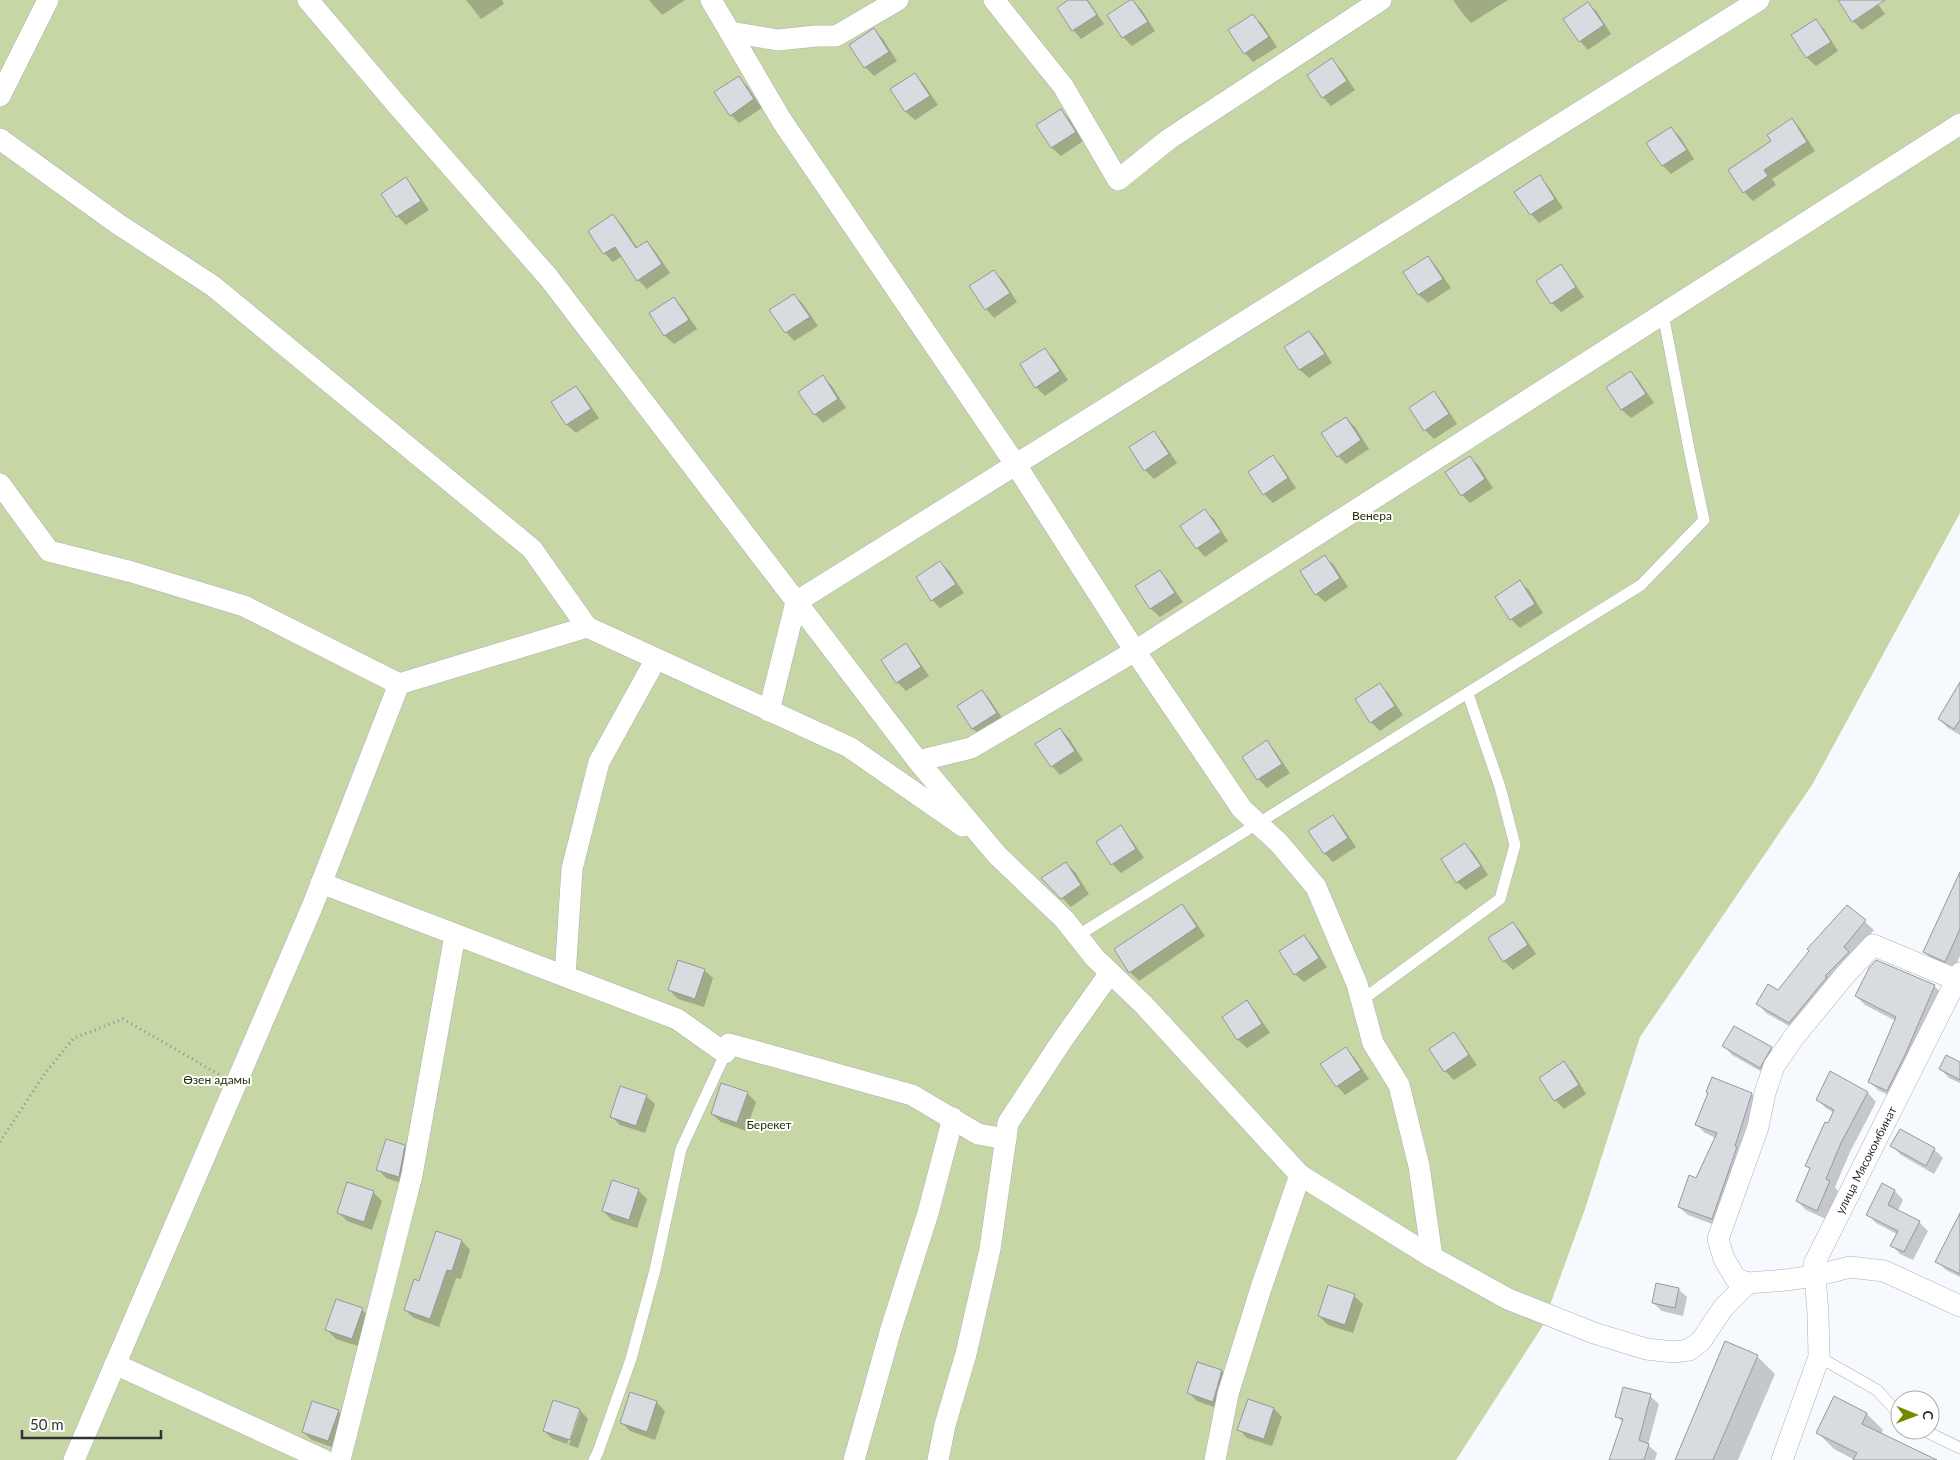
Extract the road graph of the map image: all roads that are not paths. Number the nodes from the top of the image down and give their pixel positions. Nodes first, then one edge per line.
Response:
1 (48, 0) edge
2 (308, 0) edge
3 (711, 0) edge
4 (898, 0) edge
5 (994, 0) edge
6 (1381, 0) edge
7 (1759, 0) edge
8 (730, 32) junction
9 (0, 96) edge
10 (1960, 124) edge
11 (0, 139) edge
12 (1663, 314) junction
13 (1016, 465) junction
14 (0, 484) edge
15 (796, 602) junction
16 (587, 627) junction
17 (1135, 651) junction
18 (656, 659) junction
19 (399, 684) junction
20 (1468, 694) junction
21 (769, 710) junction
22 (918, 761) junction
23 (1258, 824) junction
24 (988, 844) junction
25 (321, 883) junction
26 (456, 935) junction
27 (1077, 936) junction
28 (1110, 973) junction
29 (565, 976) junction
30 (1958, 976) edge
31 (1362, 1000) junction
32 (727, 1048) junction
33 (953, 1118) junction
34 (1006, 1139) junction
35 (1300, 1176) junction
36 (1432, 1257) junction
37 (1815, 1276) junction
38 (1748, 1282) junction
39 (1960, 1306) edge
40 (1819, 1357) junction
41 (116, 1364) junction
42 (1890, 1404) edge
43 (1940, 1438) edge
44 (1960, 1448) edge
45 (74, 1460) edge
46 (324, 1460) edge
47 (340, 1460) edge
48 (594, 1460) edge
49 (854, 1460) edge
50 (938, 1460) edge
51 (1215, 1460) edge
52 (1782, 1460) edge

1 - 9 street
2 - 15 street
3 - 8 street
4 - 8 street
5 - 6 street
7 - 13 street
8 - 13 street
10 - 12 street
11 - 16 street
12 - 17 street
12 - 20 lane
13 - 15 street
13 - 17 street
14 - 19 street
15 - 21 street
15 - 22 street
16 - 18 street
16 - 19 street
17 - 22 street
17 - 23 street
18 - 21 street
18 - 29 street
19 - 25 street
20 - 23 lane
20 - 31 lane
21 - 24 street
22 - 24 street
23 - 27 lane
23 - 31 street
24 - 27 street
25 - 26 street
25 - 41 street
26 - 29 street
26 - 47 street
27 - 28 street
28 - 34 street
28 - 35 street
29 - 32 street
30 - 37 street, улица Мясокомбинат
30 - 38 street
31 - 36 street
32 - 33 street
32 - 48 lane
33 - 34 street
33 - 49 street
34 - 50 street
35 - 36 street
35 - 51 street
36 - 38 street
37 - 38 street
37 - 39 street
37 - 40 street, улица Мясокомбинат
40 - 42 lane
40 - 52 street
41 - 45 street
41 - 46 street
43 - 44 lane

